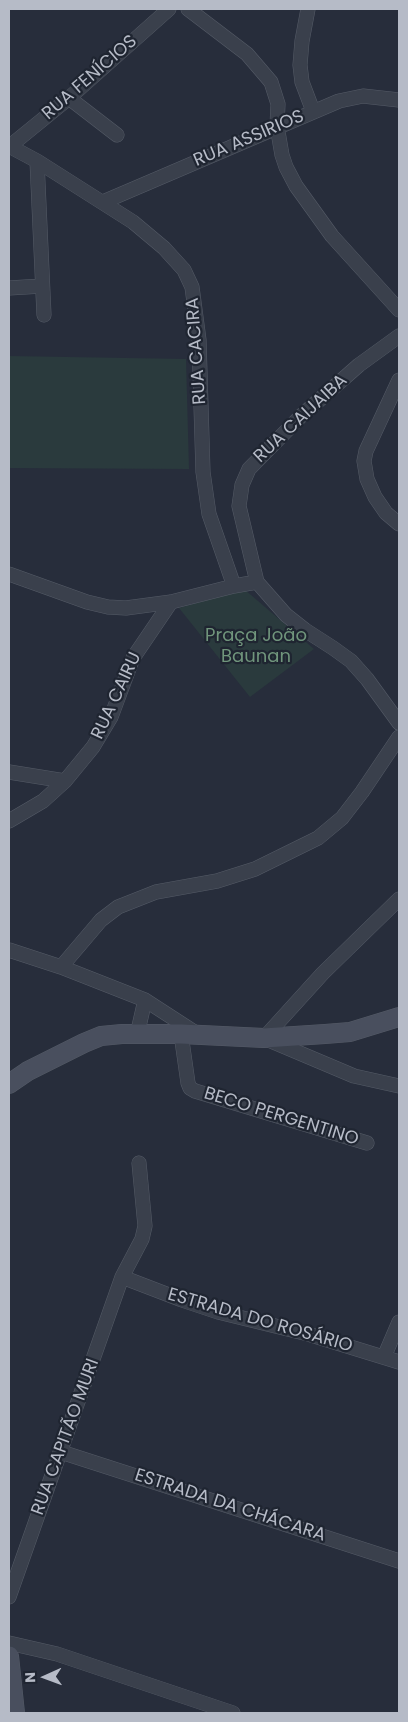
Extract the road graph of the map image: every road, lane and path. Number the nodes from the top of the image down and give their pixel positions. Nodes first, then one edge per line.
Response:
1 (169, 9) edge
2 (188, 9) edge
3 (308, 9) edge
4 (69, 98) junction
5 (399, 100) edge
6 (313, 111) junction
7 (277, 126) junction
8 (117, 134) dead end
9 (10, 146) edge
10 (37, 161) junction
11 (104, 202) junction
12 (42, 286) junction
13 (9, 288) edge
14 (399, 310) edge
15 (44, 315) dead end
16 (399, 336) edge
17 (399, 380) edge
18 (399, 524) edge
19 (9, 574) edge
20 (257, 582) junction
21 (234, 586) junction
22 (171, 602) junction
23 (399, 723) edge
24 (399, 737) edge
25 (9, 772) edge
26 (65, 781) junction
27 (9, 821) edge
28 (399, 899) edge
29 (9, 950) edge
30 (61, 967) junction
31 (144, 1000) junction
32 (399, 1017) edge
33 (137, 1034) junction
34 (190, 1035) junction
35 (264, 1038) junction
36 (9, 1084) edge
37 (399, 1086) edge
38 (368, 1143) dead end
39 (139, 1163) dead end
40 (122, 1277) junction
41 (399, 1322) edge
42 (384, 1357) junction
43 (399, 1362) edge
44 (62, 1452) junction
45 (399, 1561) edge
46 (9, 1596) edge
47 (9, 1655) edge
48 (199, 1708) edge
49 (15, 1713) edge
50 (233, 1713) edge

1 - 4 street, RUA FENÍCIOS
2 - 7 street
3 - 6 street
4 - 8 street
4 - 9 street, RUA FENÍCIOS
5 - 6 street, RUA ASSIRIOS
6 - 7 street, RUA ASSIRIOS
7 - 11 street, RUA ASSIRIOS
7 - 14 street
9 - 10 street, RUA CACIRA
10 - 11 street, RUA CACIRA
10 - 12 street
11 - 21 street, RUA CACIRA
12 - 13 street
12 - 15 street
16 - 20 street, RUA CAIJAIBA
17 - 18 street
19 - 22 street
20 - 21 street
20 - 23 street
21 - 22 street
22 - 26 street, RUA CAIRU
24 - 30 street
25 - 26 street
26 - 27 street, RUA CAIRU
28 - 35 street
29 - 30 street
30 - 31 street
31 - 33 street
31 - 34 street
32 - 35 street
33 - 34 street
33 - 36 street
34 - 35 street
34 - 38 street, BECO PERGENTINO
35 - 37 street
39 - 40 street, RUA CAPITÃO MURI
40 - 42 street, ESTRADA DO ROSÁRIO
40 - 44 street, RUA CAPITÃO MURI
41 - 42 street
42 - 43 street, ESTRADA DO ROSÁRIO
44 - 45 street, ESTRADA DA CHÁCARA
44 - 46 street, RUA CAPITÃO MURI
47 - 48 street
47 - 49 street
48 - 50 street

